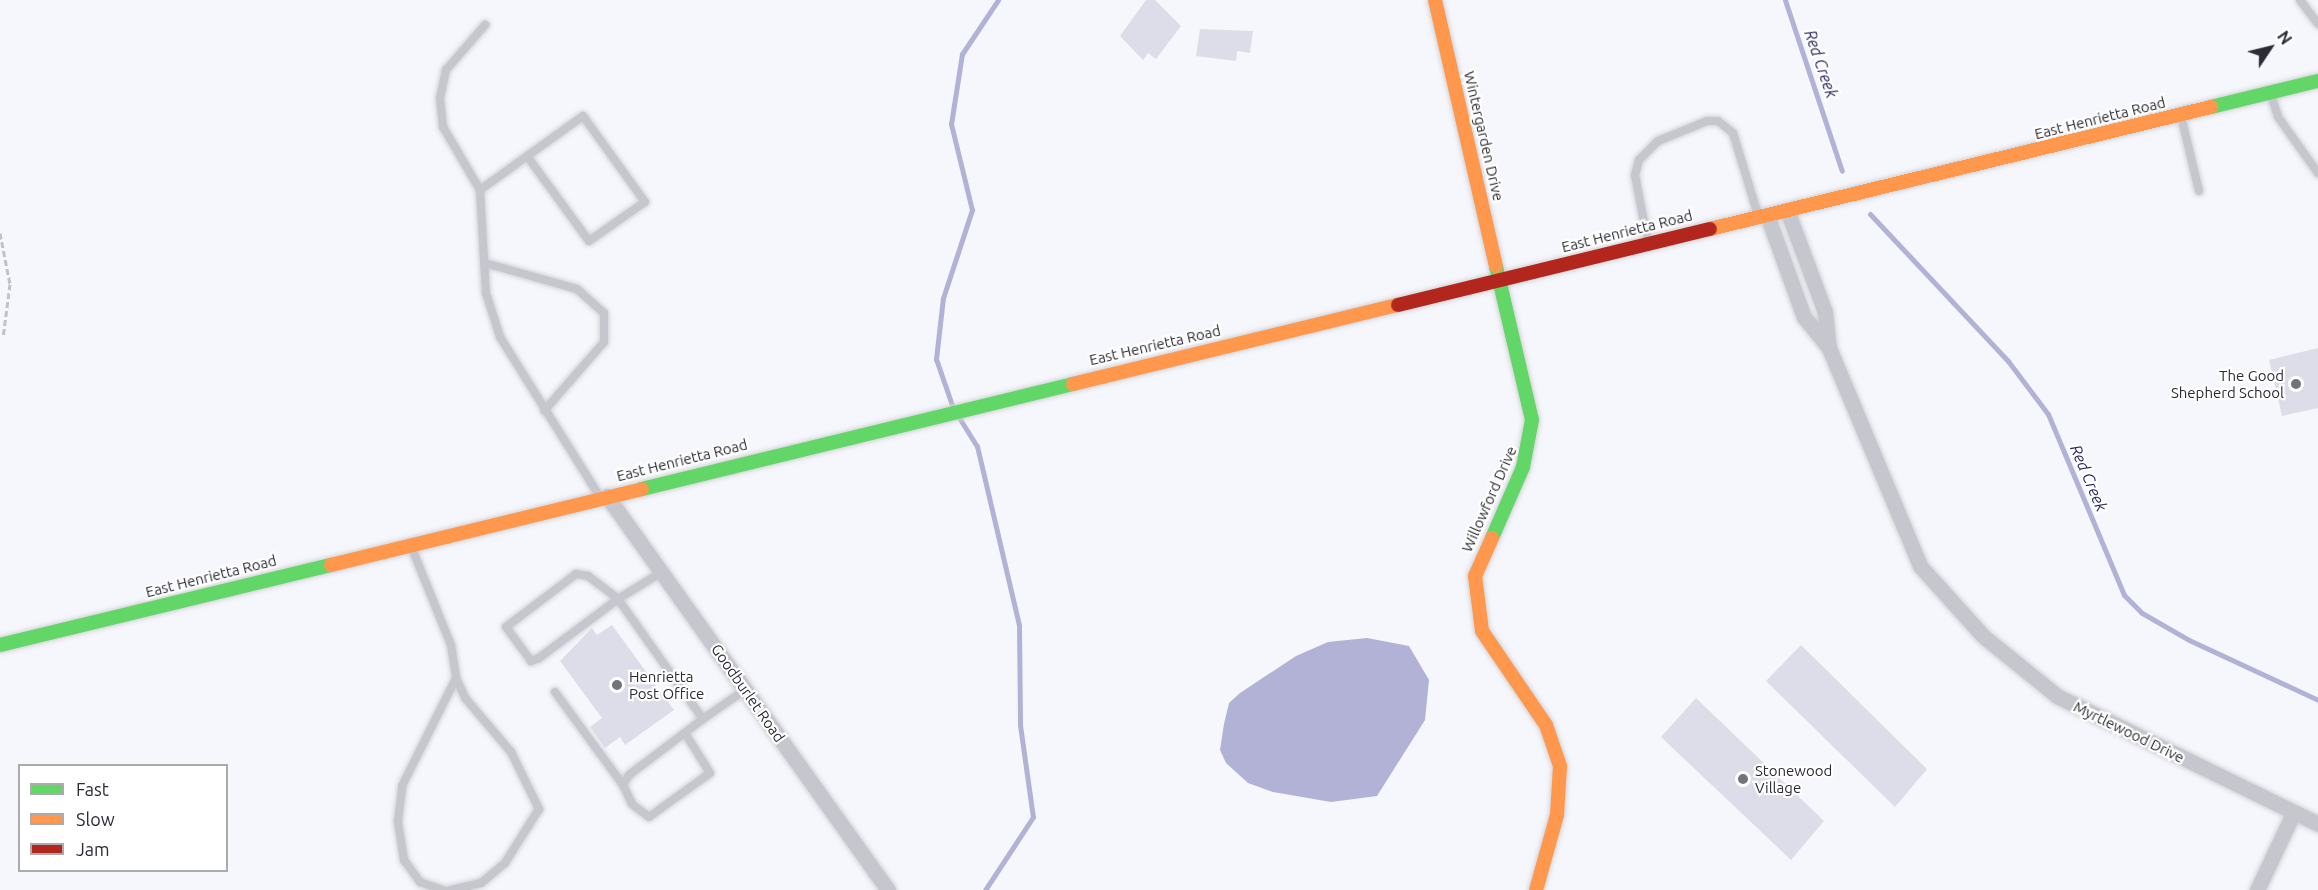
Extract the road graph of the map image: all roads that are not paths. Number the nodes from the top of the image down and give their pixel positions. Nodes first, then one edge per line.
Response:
1 (1435, 0) edge
2 (2300, 0) edge
3 (2318, 24) edge
4 (485, 25) dead end
5 (2318, 81) edge
6 (2271, 93) junction
7 (2181, 115) junction
8 (527, 156) junction
9 (2318, 173) edge
10 (480, 190) junction
11 (2199, 191) dead end
12 (1787, 210) junction
13 (1762, 216) junction
14 (1648, 243) junction
15 (485, 263) junction
16 (1501, 279) junction
17 (1829, 348) junction
18 (544, 411) junction
19 (604, 497) junction
20 (410, 544) junction
21 (663, 572) junction
22 (618, 599) junction
23 (0, 645) edge
24 (456, 678) junction
25 (746, 689) junction
26 (555, 692) dead end
27 (703, 719) junction
28 (685, 733) junction
29 (623, 785) junction
30 (2293, 814) junction
31 (2318, 824) edge
32 (443, 890) edge
33 (450, 890) edge
34 (888, 890) edge
35 (1536, 890) edge
36 (2257, 890) edge

1 - 16 main road, Wintergarden Drive
2 - 3 lane
4 - 10 lane
5 - 6 main road, East Henrietta Road
6 - 7 main road, East Henrietta Road
6 - 9 lane
7 - 11 lane
7 - 12 main road, East Henrietta Road
8 - 8 lane
8 - 10 lane
10 - 15 lane
12 - 13 main road, East Henrietta Road
12 - 17 street, Myrtlewood Drive
13 - 14 main road, East Henrietta Road
13 - 14 lane
13 - 17 street, Myrtlewood Drive
14 - 16 main road, East Henrietta Road
15 - 18 lane
15 - 18 lane
16 - 19 main road, East Henrietta Road
16 - 35 main road, Willowford Drive
17 - 30 street, Myrtlewood Drive
18 - 19 lane
19 - 20 main road, East Henrietta Road
19 - 21 street, Goodburlet Road
20 - 23 main road, East Henrietta Road
20 - 24 lane
21 - 22 lane
21 - 25 street, Goodburlet Road
22 - 22 lane
22 - 27 lane
24 - 32 lane
24 - 33 lane
25 - 27 lane
25 - 34 street, Goodburlet Road
26 - 29 lane
27 - 28 lane
28 - 29 lane
28 - 29 lane
30 - 31 street, Myrtlewood Drive
30 - 36 street

